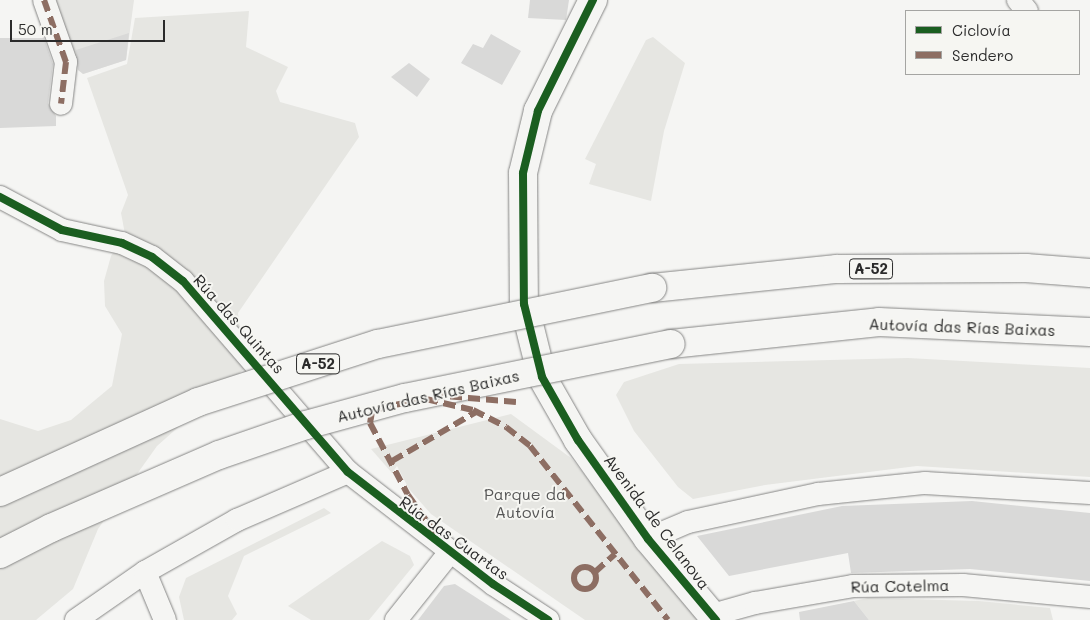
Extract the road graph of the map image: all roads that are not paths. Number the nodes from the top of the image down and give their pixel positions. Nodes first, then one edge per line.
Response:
1 (44, 0) edge
2 (593, 0) edge
3 (1018, 0) edge
4 (1026, 10) edge
5 (61, 104) dead end
6 (0, 197) edge
7 (1090, 273) edge
8 (1090, 332) edge
9 (348, 472) junction
10 (0, 492) edge
11 (1090, 494) edge
12 (648, 539) junction
13 (450, 552) junction
14 (0, 554) edge
15 (145, 572) junction
16 (1090, 597) edge
17 (82, 618) edge
18 (714, 618) edge
19 (165, 620) edge
20 (396, 620) edge
21 (548, 620) edge

1 - 5 street
2 - 12 main road, Avenida de Celanova
3 - 4 street
6 - 9 street, Rúa das Quintas
7 - 10 main road, A-52, bridge
8 - 14 main road, Autovía das Rías Baixas, bridge
9 - 13 street, Rúa das Cuartas
9 - 15 street
11 - 12 street
12 - 18 main road, Avenida de Celanova
13 - 20 street
13 - 21 street, Rúa das Cuartas
15 - 17 street
15 - 19 street
16 - 18 street, Rúa Cotelma

